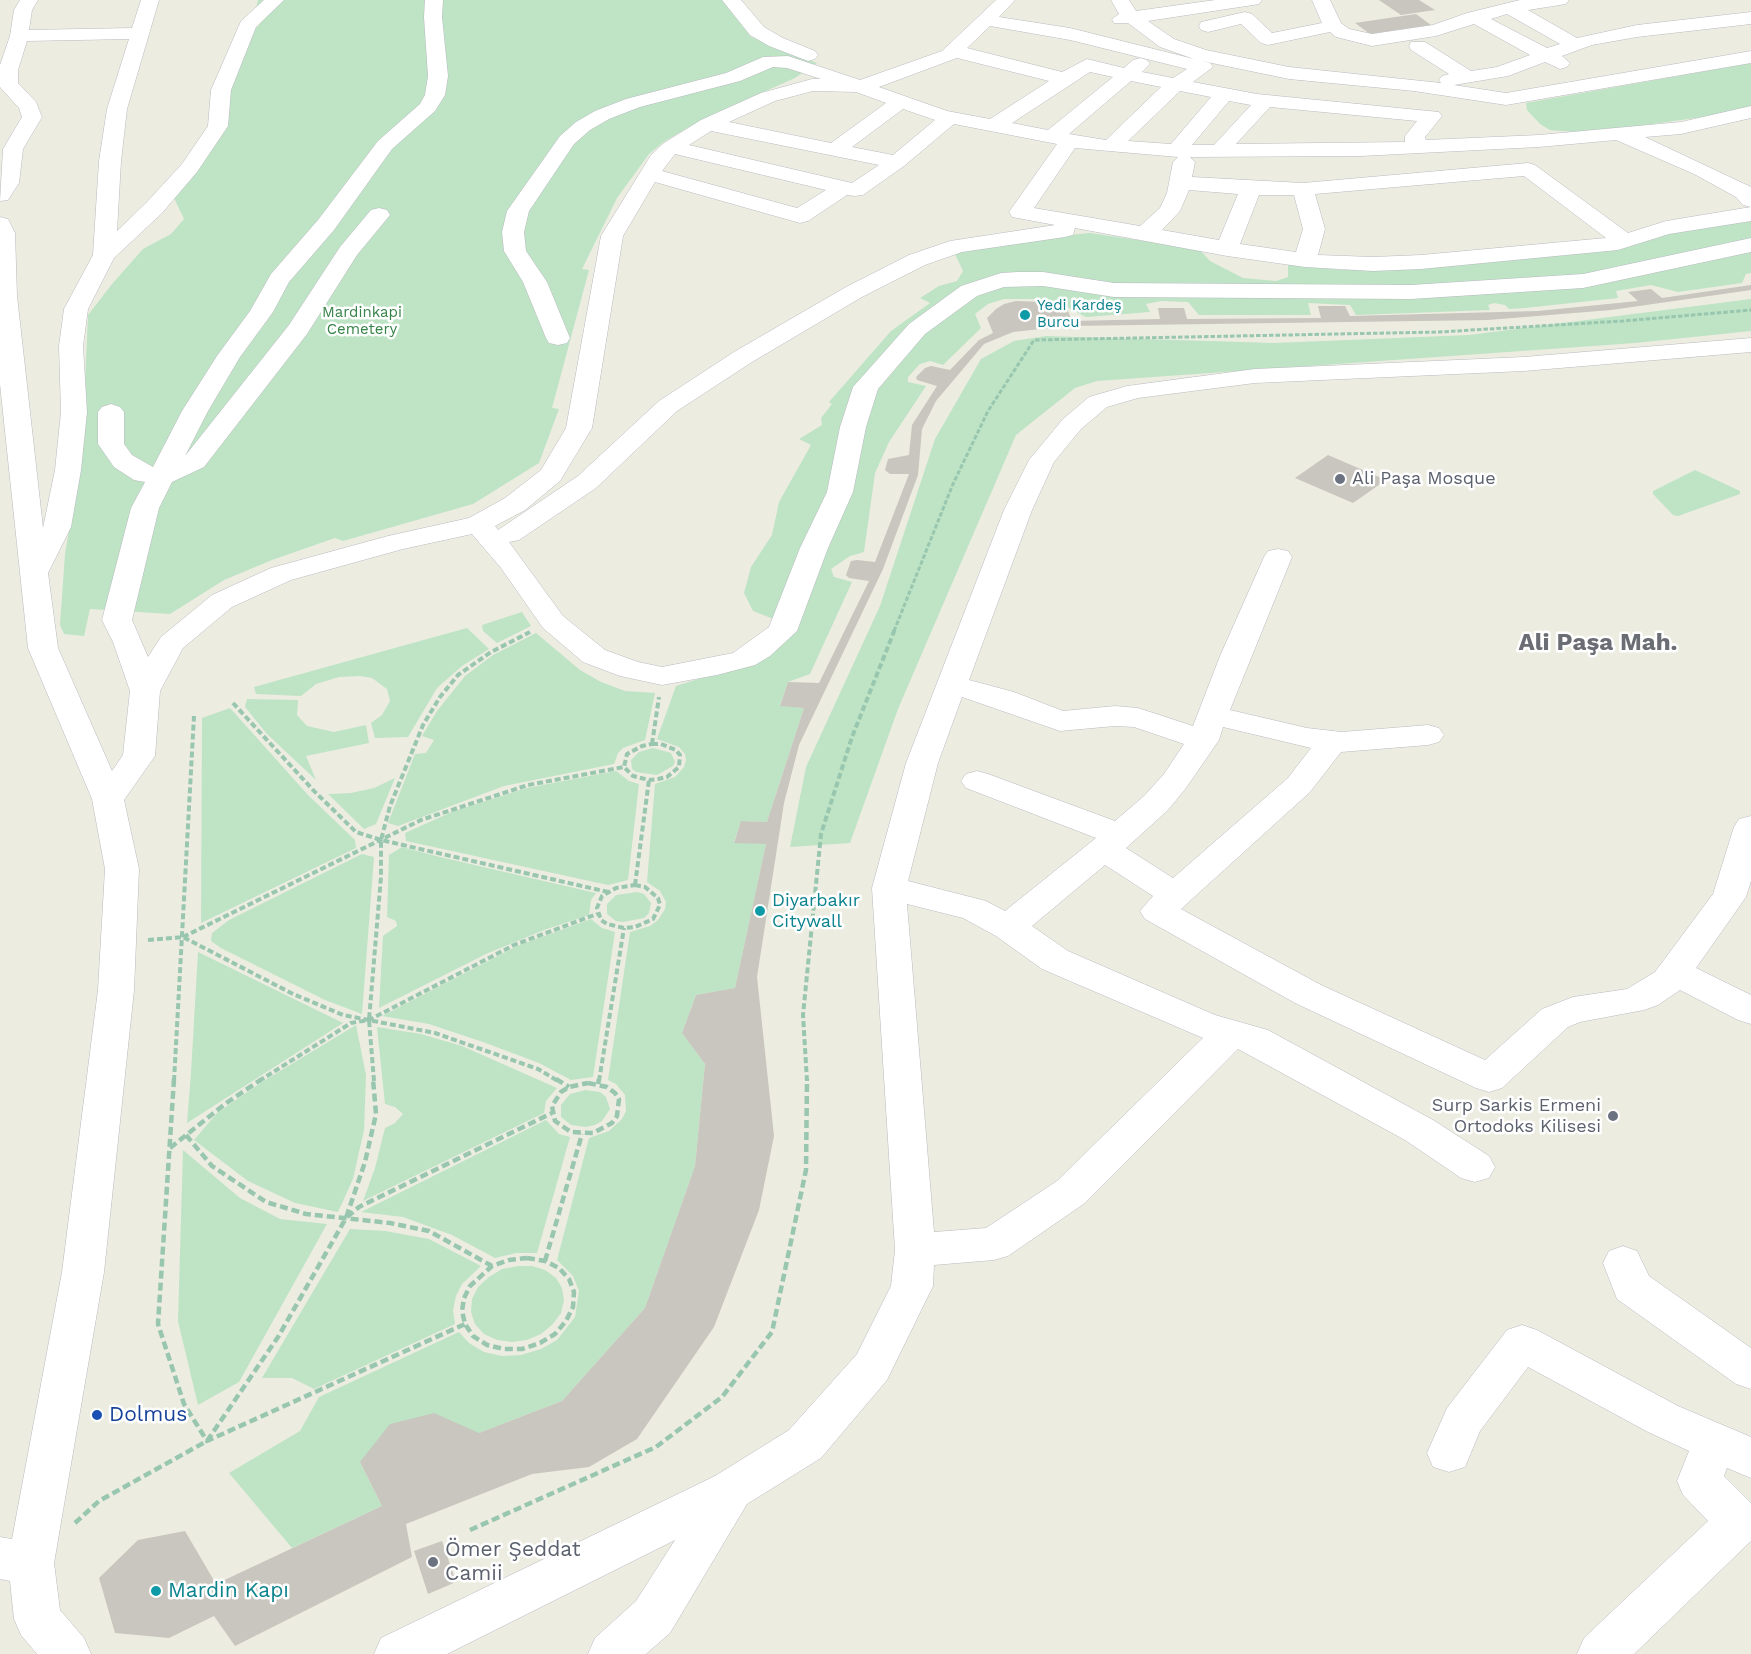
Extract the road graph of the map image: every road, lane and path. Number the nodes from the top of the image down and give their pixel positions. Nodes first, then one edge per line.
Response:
1 (29, 0) edge
2 (150, 0) edge
3 (253, 0) edge
4 (275, 0) edge
5 (434, 0) edge
6 (731, 0) edge
7 (1145, 0) edge
8 (1253, 0) edge
9 (1321, 0) edge
10 (1560, 0) edge
11 (1732, 0) edge
12 (1005, 1) edge
13 (1702, 3) dead end
14 (1112, 5) edge
15 (1025, 6) dead end
16 (1509, 7) junction
17 (1751, 12) edge
18 (1474, 17) junction
19 (1629, 18) dead end
20 (1751, 18) edge
21 (1134, 19) junction
22 (987, 20) junction
23 (1728, 20) junction
24 (248, 25) junction
25 (1333, 26) junction
26 (1677, 26) junction
27 (1650, 29) junction
28 (141, 33) junction
29 (1751, 33) edge
30 (972, 35) junction
31 (18, 36) junction
32 (1598, 38) junction
33 (1155, 45) junction
34 (1576, 45) junction
35 (1418, 46) dead end
36 (1050, 50) dead end
37 (954, 51) junction
38 (1545, 56) junction
39 (1751, 57) edge
40 (1729, 61) junction
41 (1704, 65) junction
42 (1203, 67) junction
43 (824, 74) junction
44 (1126, 74) junction
45 (1658, 74) junction
46 (1469, 78) junction
47 (1065, 79) junction
48 (1382, 82) junction
49 (1599, 84) junction
50 (1175, 85) junction
51 (860, 86) junction
52 (1223, 95) junction
53 (1506, 99) junction
54 (901, 101) junction
55 (1265, 101) junction
56 (1368, 110) junction
57 (1751, 112) edge
58 (951, 117) junction
59 (1724, 119) junction
60 (708, 124) junction
61 (994, 126) junction
62 (1666, 129) junction
63 (1751, 131) edge
64 (1619, 134) junction
65 (1061, 139) junction
66 (1539, 141) junction
67 (1110, 146) junction
68 (1698, 146) dead end
69 (1416, 147) junction
70 (836, 149) junction
71 (1351, 150) junction
72 (1181, 151) junction
73 (1219, 151) junction
74 (659, 160) junction
75 (897, 162) junction
76 (1180, 183) junction
77 (844, 187) junction
78 (1251, 188) junction
79 (1303, 189) junction
80 (0, 195) edge
81 (1751, 200) edge
82 (1751, 214) edge
83 (379, 215) dead end
84 (0, 224) edge
85 (1090, 225) junction
86 (1144, 235) junction
87 (1625, 241) junction
88 (1751, 245) edge
89 (1227, 249) junction
90 (104, 255) junction
91 (1305, 260) junction
92 (558, 338) dead end
93 (1751, 345) edge
94 (6, 391) edge
95 (111, 412) dead end
96 (163, 476) junction
97 (478, 524) junction
98 (495, 544) junction
99 (1278, 557) dead end
100 (33, 575) junction
101 (553, 622) junction
102 (662, 676) junction
103 (953, 685) junction
104 (145, 691) junction
105 (233, 703) dead end
106 (194, 716) dead end
107 (1207, 727) junction
108 (1428, 735) dead end
109 (1333, 741) junction
110 (652, 744) junction
111 (624, 766) junction
112 (649, 780) junction
113 (977, 781) dead end
114 (108, 799) junction
115 (381, 840) junction
116 (1112, 842) junction
117 (1747, 849) edge
118 (635, 885) junction
119 (889, 888) junction
120 (608, 892) junction
121 (1176, 895) junction
122 (597, 914) junction
123 (1008, 927) junction
124 (624, 928) junction
125 (183, 938) junction
126 (120, 942) junction
127 (1676, 973) junction
128 (1751, 1011) edge
129 (369, 1020) junction
130 (1231, 1033) junction
131 (598, 1084) junction
132 (569, 1088) junction
133 (552, 1113) junction
134 (582, 1134) junction
135 (186, 1136) junction
136 (169, 1149) junction
137 (1475, 1167) dead end
138 (346, 1218) junction
139 (915, 1250) junction
140 (545, 1261) junction
141 (1623, 1263) dead end
142 (492, 1266) junction
143 (465, 1324) junction
144 (1751, 1371) edge
145 (207, 1441) junction
146 (1733, 1450) edge
147 (1449, 1453) dead end
148 (731, 1490) junction
149 (74, 1525) dead end
150 (16, 1561) edge
151 (67, 1654) edge
152 (398, 1654) edge
153 (612, 1654) edge
154 (1601, 1654) edge

1 - 31 street
2 - 28 street
3 - 24 street
4 - 24 street
5 - 96 street
6 - 43 street
7 - 14 street
8 - 21 street
9 - 25 street
10 - 16 street
11 - 17 street
12 - 15 street
12 - 22 street
13 - 23 street
14 - 21 street
16 - 18 street
16 - 34 street
18 - 25 street
18 - 38 street
19 - 27 street
20 - 23 street
21 - 33 street
22 - 30 street
22 - 33 street
23 - 26 street
23 - 29 street
24 - 90 street
25 - 33 street
26 - 27 street
26 - 40 street
27 - 32 street
27 - 41 street
28 - 31 street
28 - 90 street
30 - 36 street
30 - 37 street
31 - 80 street
32 - 34 street
32 - 45 street
33 - 42 street
33 - 44 street
33 - 48 street
34 - 38 street
35 - 46 street
37 - 47 street
37 - 51 street
38 - 46 street
38 - 49 street
39 - 40 street
40 - 41 street
41 - 45 street
42 - 50 street
42 - 53 street
43 - 51 street
43 - 92 street
44 - 47 street
44 - 50 street
44 - 65 street
45 - 49 street
46 - 48 street
47 - 61 street
48 - 53 street
49 - 53 street
50 - 52 street
50 - 67 street
51 - 54 street
51 - 60 street
52 - 55 street
52 - 72 street
53 - 66 street
54 - 58 street
54 - 70 street
55 - 56 street
55 - 73 street
56 - 69 street
56 - 71 street
57 - 59 street
58 - 61 street
58 - 75 street
59 - 62 street
59 - 63 street
60 - 70 street
60 - 74 street
61 - 65 street
62 - 64 street
62 - 68 street
64 - 66 street
64 - 81 street
65 - 67 street
65 - 85 street
66 - 69 street
67 - 72 street
69 - 71 street
70 - 75 street
71 - 73 street
72 - 73 street
72 - 76 street
74 - 77 street
74 - 77 street
74 - 97 street
75 - 77 street
76 - 78 street
76 - 86 street
78 - 79 street
78 - 89 street
79 - 87 street
79 - 91 street
82 - 87 street
83 - 96 street
84 - 94 street
85 - 86 street
85 - 98 street
86 - 89 street
87 - 91 street
88 - 102 street
89 - 91 street
90 - 100 street
93 - 103 street
94 - 100 street
95 - 96 street
96 - 104 street
97 - 98 street
97 - 104 street
98 - 101 street
99 - 107 street
100 - 114 street
101 - 102 street
101 - 115 path
102 - 110 path
103 - 107 street
103 - 119 street
104 - 114 street
105 - 115 path
106 - 125 path
107 - 109 street
107 - 116 street
108 - 109 street
109 - 121 street
110 - 111 path
110 - 112 path
111 - 112 path
111 - 115 path
112 - 118 path
113 - 116 street
114 - 126 street
115 - 120 path
115 - 125 path
115 - 129 path
116 - 121 street
116 - 123 street
117 - 127 street
118 - 120 path
118 - 124 path
119 - 123 street
119 - 139 street
120 - 122 path
121 - 127 street
122 - 124 path
122 - 129 path
123 - 130 street
124 - 131 path
125 - 126 path
125 - 129 path
125 - 136 path
126 - 150 street
127 - 128 street
129 - 132 path
129 - 135 path
129 - 138 path
130 - 137 street
130 - 139 street
131 - 132 path
131 - 134 path
132 - 133 path
133 - 134 path
133 - 138 path
134 - 140 path
135 - 136 path
135 - 138 path
136 - 145 path
138 - 142 path
138 - 145 path
139 - 148 street
140 - 142 path
140 - 143 path
141 - 144 street
142 - 143 path
143 - 145 path
145 - 149 path
146 - 147 street
146 - 154 street
148 - 152 street
148 - 153 street
150 - 151 street

